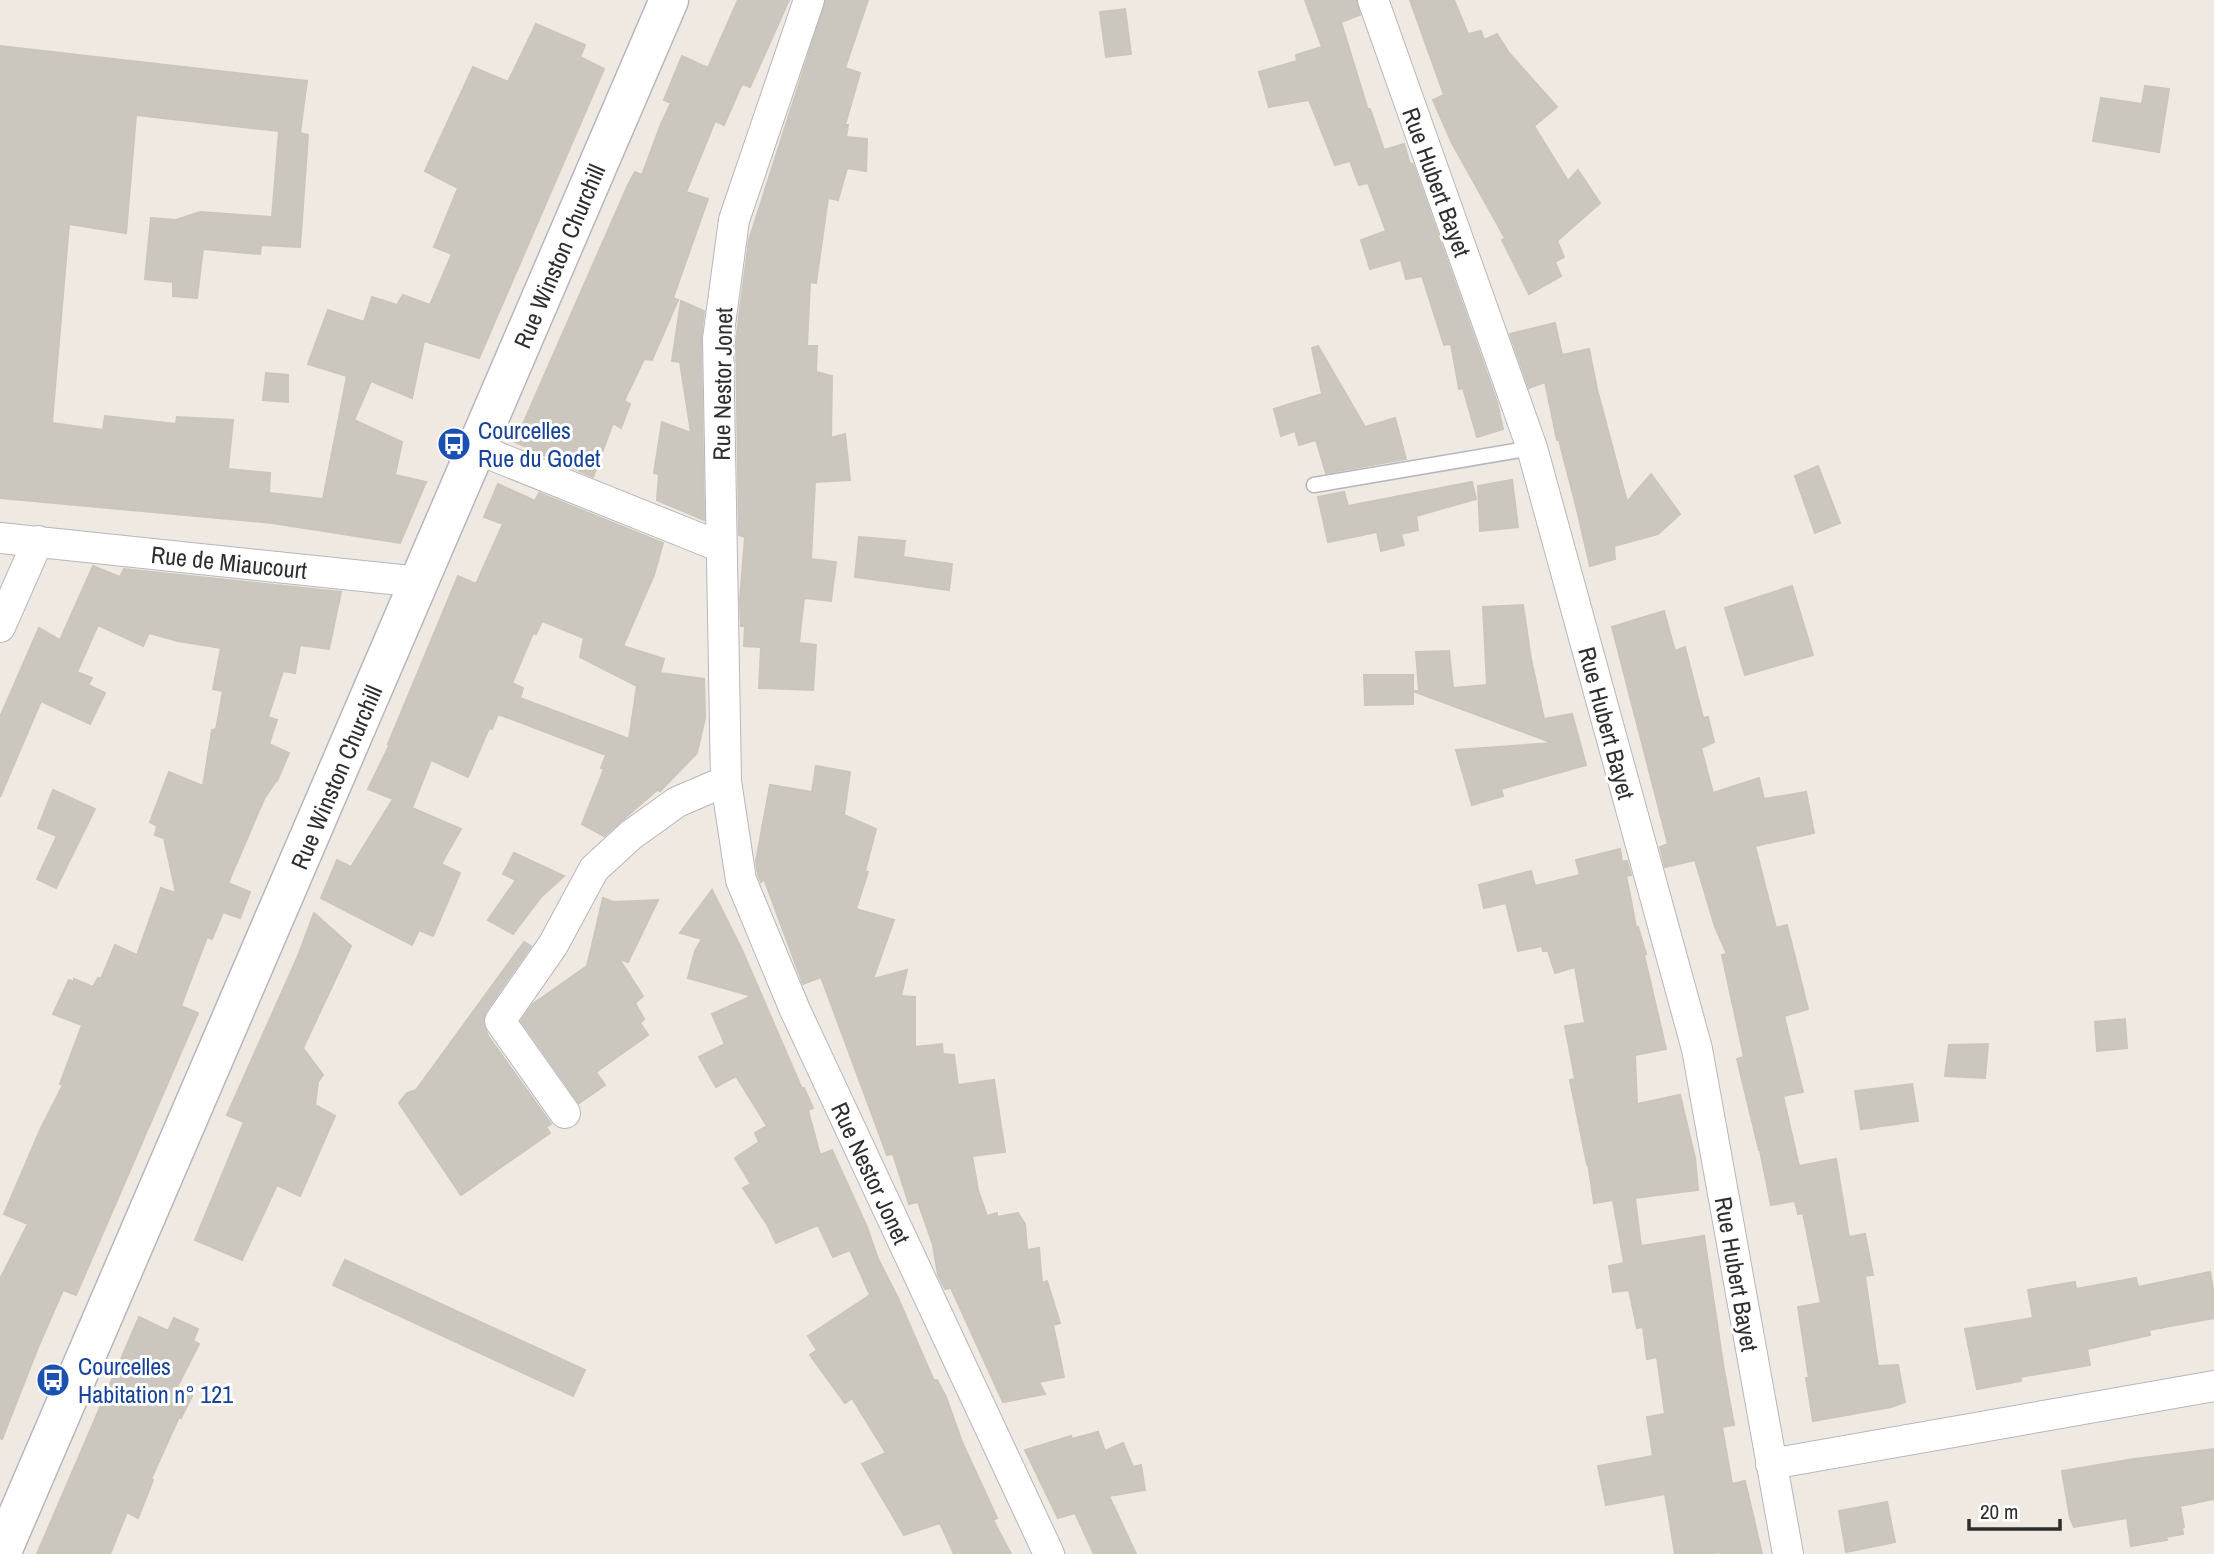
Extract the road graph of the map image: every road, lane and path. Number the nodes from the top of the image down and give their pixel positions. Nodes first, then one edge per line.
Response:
1 (669, 0) edge
2 (809, 0) edge
3 (1373, 0) edge
4 (1532, 448) junction
5 (477, 449) junction
6 (1314, 485) dead end
7 (0, 538) edge
8 (38, 541) junction
9 (721, 547) junction
10 (420, 582) junction
11 (0, 627) edge
12 (726, 781) junction
13 (565, 1113) dead end
14 (2214, 1386) edge
15 (1771, 1464) junction
16 (1, 1554) edge
17 (1049, 1554) edge
18 (1788, 1554) edge

1 - 5 main road, Rue Winston Churchill
2 - 9 street, Rue Nestor Jonet
3 - 4 street, Rue Hubert Bayet
4 - 6 lane
4 - 15 street, Rue Hubert Bayet
5 - 9 street
5 - 10 main road, Rue Winston Churchill
7 - 8 street, Rue de Miaucourt
8 - 10 street, Rue de Miaucourt
8 - 11 street
9 - 12 street, Rue Nestor Jonet
10 - 16 main road, Rue Winston Churchill
12 - 13 street
12 - 17 street, Rue Nestor Jonet
14 - 15 street
15 - 18 street, Rue Hubert Bayet

